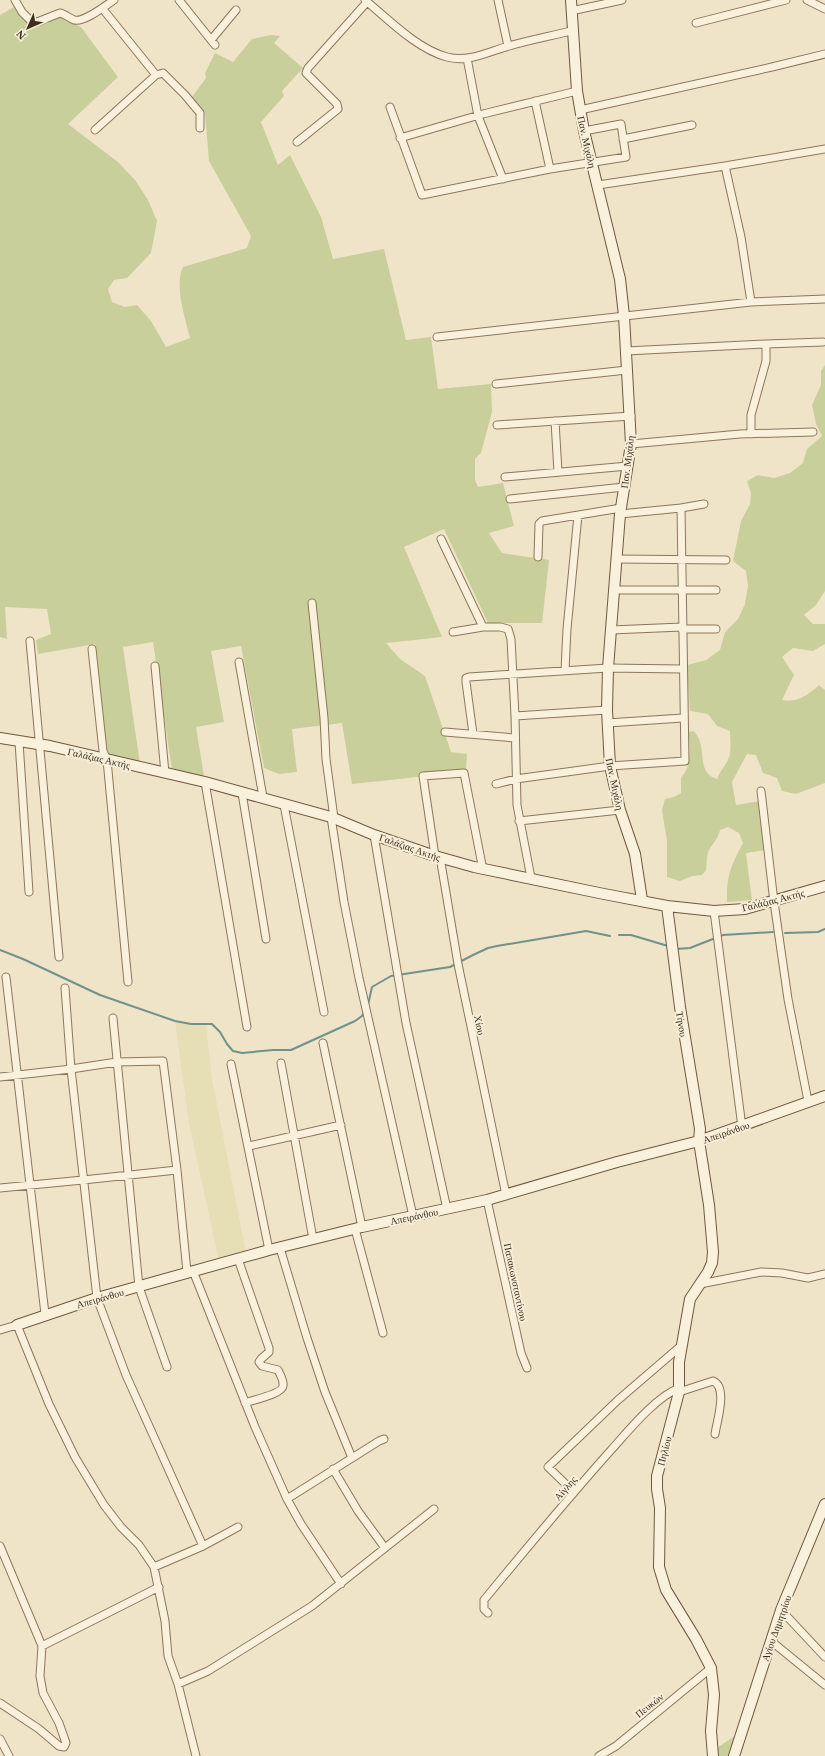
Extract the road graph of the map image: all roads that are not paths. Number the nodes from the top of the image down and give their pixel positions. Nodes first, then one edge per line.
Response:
1 (16, 0) edge
2 (114, 0) edge
3 (179, 0) edge
4 (498, 0) edge
5 (570, 0) edge
6 (622, 0) edge
7 (786, 0) edge
8 (806, 0) edge
9 (366, 1) edge
10 (102, 8) junction
11 (825, 9) edge
12 (236, 10) dead end
13 (571, 11) junction
14 (696, 23) dead end
15 (572, 31) junction
16 (508, 46) junction
17 (825, 54) edge
18 (467, 58) junction
19 (156, 74) junction
20 (577, 91) junction
21 (534, 101) junction
22 (390, 107) dead end
23 (580, 110) junction
24 (478, 116) junction
25 (692, 125) dead end
26 (200, 128) dead end
27 (95, 130) dead end
28 (584, 131) junction
29 (400, 138) junction
30 (623, 139) junction
31 (298, 142) dead end
32 (825, 149) edge
33 (591, 163) junction
34 (725, 166) junction
35 (550, 169) junction
36 (503, 179) junction
37 (598, 185) junction
38 (825, 299) edge
39 (751, 302) junction
40 (624, 316) junction
41 (436, 337) dead end
42 (823, 342) dead end
43 (766, 344) junction
44 (626, 351) junction
45 (627, 370) junction
46 (496, 384) dead end
47 (631, 416) junction
48 (555, 421) junction
49 (497, 425) dead end
50 (813, 432) dead end
51 (751, 434) junction
52 (631, 444) junction
53 (628, 466) junction
54 (558, 472) junction
55 (505, 477) dead end
56 (624, 487) junction
57 (510, 499) dead end
58 (704, 504) dead end
59 (681, 508) junction
60 (621, 511) junction
61 (578, 515) junction
62 (441, 539) dead end
63 (538, 557) dead end
64 (616, 559) junction
65 (681, 560) junction
66 (726, 560) dead end
67 (614, 590) junction
68 (716, 590) dead end
69 (683, 591) junction
70 (312, 603) dead end
71 (483, 627) junction
72 (682, 628) junction
73 (716, 629) dead end
74 (612, 630) junction
75 (453, 632) dead end
76 (30, 641) dead end
77 (92, 649) dead end
78 (240, 662) dead end
79 (154, 666) dead end
80 (608, 668) junction
81 (682, 669) junction
82 (565, 670) junction
83 (512, 674) junction
84 (607, 710) junction
85 (515, 716) junction
86 (683, 718) junction
87 (607, 722) junction
88 (445, 732) dead end
89 (472, 734) junction
90 (0, 738) edge
91 (515, 738) junction
92 (19, 742) junction
93 (40, 744) junction
94 (107, 760) junction
95 (610, 766) junction
96 (165, 773) junction
97 (516, 779) junction
98 (204, 782) junction
99 (496, 784) dead end
100 (761, 791) dead end
101 (242, 793) junction
102 (262, 797) junction
103 (284, 805) junction
104 (620, 810) junction
105 (333, 817) junction
106 (520, 821) junction
107 (374, 834) junction
108 (437, 857) junction
109 (483, 870) junction
110 (531, 878) junction
111 (825, 886) edge
112 (29, 892) dead end
113 (642, 900) junction
114 (774, 902) junction
115 (667, 906) junction
116 (714, 911) junction
117 (266, 939) dead end
118 (59, 957) dead end
119 (6, 977) dead end
120 (128, 982) dead end
121 (64, 988) dead end
122 (324, 1012) dead end
123 (113, 1018) dead end
124 (247, 1027) dead end
125 (323, 1043) dead end
126 (118, 1062) junction
127 (281, 1063) dead end
128 (232, 1064) dead end
129 (71, 1069) junction
130 (19, 1074) junction
131 (0, 1077) edge
132 (825, 1096) edge
133 (808, 1101) junction
134 (341, 1125) junction
135 (742, 1127) junction
136 (295, 1134) junction
137 (699, 1141) junction
138 (249, 1146) junction
139 (177, 1170) junction
140 (128, 1175) junction
141 (83, 1180) junction
142 (29, 1185) junction
143 (0, 1188) edge
144 (506, 1195) junction
145 (488, 1200) junction
146 (447, 1209) junction
147 (413, 1216) junction
148 (359, 1228) junction
149 (313, 1239) junction
150 (280, 1248) junction
151 (269, 1250) junction
152 (238, 1259) junction
153 (190, 1272) junction
154 (825, 1274) edge
155 (700, 1284) junction
156 (139, 1287) junction
157 (97, 1298) junction
158 (45, 1314) junction
159 (17, 1325) junction
160 (0, 1330) edge
161 (383, 1333) dead end
162 (682, 1345) junction
163 (167, 1367) dead end
164 (527, 1368) dead end
165 (679, 1390) junction
166 (245, 1403) junction
167 (715, 1434) dead end
168 (384, 1439) dead end
169 (352, 1458) junction
170 (333, 1470) junction
171 (574, 1492) junction
172 (287, 1499) junction
173 (825, 1504) edge
174 (434, 1509) dead end
175 (238, 1527) dead end
176 (0, 1546) edge
177 (203, 1546) junction
178 (385, 1548) junction
179 (154, 1567) junction
180 (341, 1584) junction
181 (159, 1587) junction
182 (781, 1610) junction
183 (488, 1613) dead end
184 (771, 1641) junction
185 (42, 1646) junction
186 (825, 1657) edge
187 (711, 1668) junction
188 (178, 1684) junction
189 (825, 1685) edge
190 (0, 1703) edge
191 (0, 1739) edge
192 (9, 1756) edge
193 (196, 1756) edge
194 (599, 1756) edge
195 (713, 1756) edge
196 (734, 1756) edge

1 - 10 street
2 - 10 street
3 - 12 street
4 - 16 street
5 - 13 street, Παν. Μιχάλη
6 - 13 street
7 - 14 street
8 - 11 street
9 - 18 street
9 - 31 street
10 - 19 street
13 - 15 street, Παν. Μιχάλη
15 - 16 street
15 - 20 street, Παν. Μιχάλη
16 - 18 street
17 - 23 street
18 - 24 street
19 - 26 street
19 - 27 street
20 - 21 street
20 - 23 street, Παν. Μιχάλη
21 - 24 street
21 - 35 street
22 - 29 street
23 - 28 street, Παν. Μιχάλη
24 - 29 street
24 - 36 street
25 - 30 street
28 - 30 street
28 - 33 street, Παν. Μιχάλη
29 - 36 street
30 - 33 street
32 - 34 street
33 - 35 street
33 - 37 street, Παν. Μιχάλη
34 - 37 street
34 - 39 street
35 - 36 street
37 - 40 street, Παν. Μιχάλη
38 - 39 street
39 - 40 street
40 - 41 street
40 - 44 street, Παν. Μιχάλη
42 - 43 street
43 - 44 street
43 - 51 street
44 - 45 street, Παν. Μιχάλη
45 - 46 street
45 - 47 street, Παν. Μιχάλη
47 - 48 street
47 - 52 street, Παν. Μιχάλη
48 - 49 street
48 - 54 street
50 - 51 street
51 - 52 street
52 - 53 street, Παν. Μιχάλη
53 - 54 street
53 - 56 street, Παν. Μιχάλη
54 - 55 street
56 - 57 street
56 - 60 street, Παν. Μιχάλη
58 - 59 street
59 - 60 street
59 - 65 street
60 - 61 street
60 - 64 street, Παν. Μιχάλη
61 - 63 street
61 - 82 street
62 - 71 street
64 - 65 street
64 - 67 street, Παν. Μιχάλη
65 - 66 street
65 - 69 street
67 - 69 street
67 - 74 street, Παν. Μιχάλη
68 - 69 street
69 - 72 street
70 - 105 street
71 - 75 street
71 - 83 street
72 - 73 street
72 - 74 street
72 - 81 street
74 - 80 street, Παν. Μιχάλη
76 - 93 street
77 - 94 street
78 - 102 street
79 - 96 street
80 - 81 street
80 - 82 street
80 - 84 street, Παν. Μιχάλη
81 - 86 street
82 - 83 street
83 - 85 street
83 - 89 street
84 - 85 street
84 - 87 street, Παν. Μιχάλη
85 - 91 street
86 - 87 street
86 - 95 street
87 - 95 street, Παν. Μιχάλη
88 - 89 street
89 - 91 street
90 - 92 street, Γαλάζιας Ακτής
91 - 97 street
92 - 93 street, Γαλάζιας Ακτής
92 - 112 street
93 - 94 street, Γαλάζιας Ακτής
93 - 118 street
94 - 96 street, Γαλάζιας Ακτής
94 - 120 street
95 - 97 street
95 - 104 street, Παν. Μιχάλη
96 - 98 street, Γαλάζιας Ακτής
97 - 99 street
97 - 106 street
98 - 101 street, Γαλάζιας Ακτής
98 - 124 street
100 - 114 street
101 - 102 street, Γαλάζιας Ακτής
101 - 117 street
102 - 103 street, Γαλάζιας Ακτής
103 - 105 street, Γαλάζιας Ακτής
103 - 122 street
104 - 106 street
104 - 113 street, Παν. Μιχάλη
105 - 107 street, Γαλάζιας Ακτής
105 - 147 street
106 - 110 street
107 - 108 street, Γαλάζιας Ακτής
107 - 146 street
108 - 109 street, Γαλάζιας Ακτής
108 - 109 street, Χίου
108 - 144 street, Χίου
109 - 110 street, Γαλάζιας Ακτής
110 - 113 street, Γαλάζιας Ακτής
111 - 114 street, Γαλάζιας Ακτής
113 - 115 street, Γαλάζιας Ακτής
114 - 116 street, Γαλάζιας Ακτής
114 - 133 street
115 - 116 street, Γαλάζιας Ακτής
115 - 137 street, Τήνου
116 - 135 street
119 - 130 street
121 - 129 street
123 - 126 street
125 - 134 street
126 - 129 street
126 - 139 street
126 - 140 street
127 - 136 street
128 - 138 street
129 - 130 street
129 - 141 street
130 - 131 street
130 - 142 street
132 - 133 street, Απειράνθου
133 - 135 street, Απειράνθου
134 - 136 street
134 - 148 street
135 - 137 street, Απειράνθου
136 - 138 street
136 - 149 street
137 - 144 street, Απειράνθου
137 - 155 street, Πηλίου
138 - 151 street
139 - 140 street
139 - 153 street
140 - 141 street
140 - 156 street
141 - 142 street
141 - 157 street
142 - 143 street
142 - 158 street
144 - 145 street, Απειράνθου
145 - 146 street, Απειράνθου
145 - 164 street, Παπακωνσταντίνου
146 - 147 street, Απειράνθου
147 - 148 street, Απειράνθου
148 - 149 street, Απειράνθου
148 - 161 street
149 - 150 street, Απειράνθου
150 - 151 street, Απειράνθου
150 - 169 street
151 - 152 street, Απειράνθου
152 - 153 street, Απειράνθου
152 - 166 street
153 - 156 street, Απειράνθου
153 - 166 street
154 - 155 street
155 - 162 street, Πηλίου
156 - 157 street, Απειράνθου
156 - 163 street
157 - 158 street, Απειράνθου
157 - 177 street
158 - 159 street, Απειράνθου
159 - 160 street, Απειράνθου
159 - 179 street
162 - 165 street, Πηλίου
162 - 171 street
165 - 167 street, Αίγλης
165 - 171 street, Αίγλης
165 - 187 street, Πηλίου
166 - 172 street
168 - 169 street
169 - 170 street
170 - 172 street
170 - 178 street
171 - 183 street, Αίγλης
172 - 180 street
173 - 182 street, Αγίου Δημητρίου
174 - 178 street
175 - 177 street
176 - 185 street
177 - 179 street
178 - 180 street
179 - 181 street
180 - 188 street
181 - 185 street
181 - 188 street
182 - 184 street, Αγίου Δημητρίου
182 - 186 street
184 - 189 street
184 - 196 street, Αγίου Δημητρίου
185 - 190 street
187 - 194 street, Πευκών
187 - 195 street, Πηλίου
188 - 193 street
191 - 192 street

